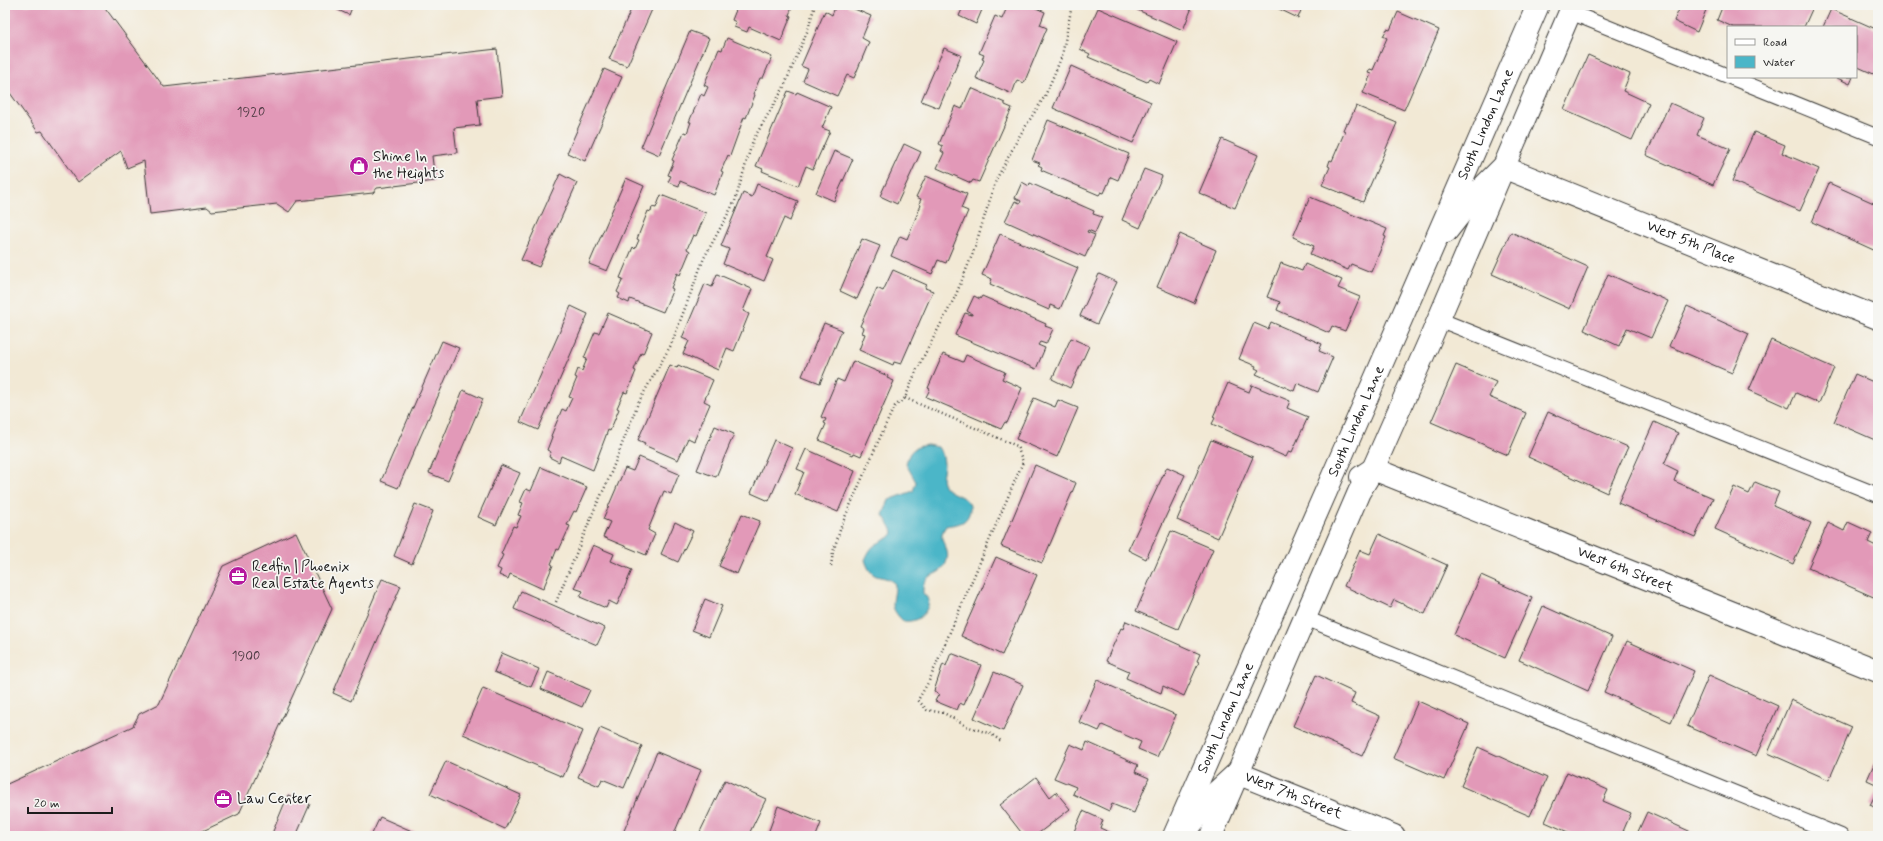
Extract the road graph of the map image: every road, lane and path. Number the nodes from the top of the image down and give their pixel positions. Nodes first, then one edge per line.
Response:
1 (815, 5) edge
2 (1072, 5) edge
3 (1538, 5) edge
4 (1571, 8) edge
5 (1727, 75) edge
6 (1734, 78) edge
7 (1878, 137) edge
8 (1504, 167) junction
9 (1432, 247) junction
10 (1878, 318) edge
11 (1438, 319) junction
12 (905, 398) junction
13 (1373, 469) junction
14 (1878, 495) edge
15 (1304, 540) junction
16 (831, 566) dead end
17 (556, 602) dead end
18 (1305, 618) junction
19 (1878, 671) edge
20 (1001, 741) dead end
21 (1237, 773) junction
22 (1174, 836) edge
23 (1178, 836) edge
24 (1211, 836) edge
25 (1394, 836) edge
26 (1841, 836) edge

1 - 17 path
2 - 12 path
3 - 9 street, South Lindon Lane
4 - 5 lane
4 - 8 street, South Lindon Lane
6 - 7 lane
8 - 9 street
8 - 10 street, West 5th Place
8 - 11 street, South Lindon Lane
9 - 15 street, South Lindon Lane
11 - 13 street, South Lindon Lane
11 - 14 lane
12 - 16 path
12 - 20 path
13 - 15 street
13 - 18 street, South Lindon Lane
13 - 19 street, West 6th Street
15 - 22 street, South Lindon Lane
18 - 21 street, South Lindon Lane
18 - 26 lane
21 - 23 street
21 - 24 street, South Lindon Lane
21 - 25 street, West 7th Street

